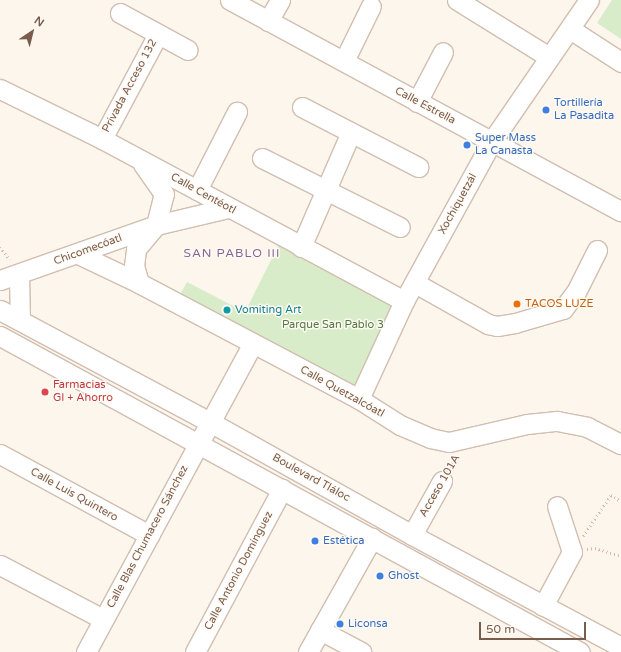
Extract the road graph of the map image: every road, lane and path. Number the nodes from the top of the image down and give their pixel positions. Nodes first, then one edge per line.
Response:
1 (230, 0) edge
2 (280, 0) edge
3 (457, 0) edge
4 (589, 0) edge
5 (371, 6) dead end
6 (120, 13) dead end
7 (268, 21) junction
8 (570, 29) junction
9 (158, 34) junction
10 (188, 50) dead end
11 (443, 52) dead end
12 (549, 58) junction
13 (344, 61) junction
14 (621, 62) edge
15 (0, 89) edge
16 (417, 102) junction
17 (302, 107) dead end
18 (237, 112) dead end
19 (351, 132) junction
20 (102, 139) junction
21 (492, 141) junction
22 (262, 158) dead end
23 (138, 159) junction
24 (418, 167) dead end
25 (328, 189) junction
26 (197, 190) junction
27 (228, 208) junction
28 (621, 211) edge
29 (156, 225) junction
30 (400, 227) dead end
31 (301, 247) junction
32 (597, 250) dead end
33 (78, 254) junction
34 (19, 274) junction
35 (0, 280) edge
36 (139, 283) junction
37 (415, 283) junction
38 (404, 301) junction
39 (0, 310) edge
40 (20, 320) junction
41 (0, 336) edge
42 (253, 343) junction
43 (359, 399) junction
44 (210, 422) junction
45 (468, 438) junction
46 (198, 443) junction
47 (621, 444) edge
48 (0, 454) edge
49 (442, 482) joint
50 (282, 489) junction
51 (621, 501) edge
52 (557, 506) dead end
53 (148, 535) junction
54 (412, 535) junction
55 (372, 538) junction
56 (572, 552) junction
57 (621, 556) edge
58 (0, 565) edge
59 (543, 606) junction
60 (103, 619) junction
61 (320, 630) junction
62 (621, 647) edge
63 (86, 652) edge
64 (195, 652) edge
65 (308, 652) edge
66 (361, 652) edge
67 (580, 652) edge

1 - 7 street, Calle Estrella
2 - 7 street
3 - 12 street
4 - 8 street, Xochiquetzál
5 - 13 street
6 - 9 street, Privada Acceso 132
7 - 13 street, Calle Estrella
8 - 12 street, Xochiquetzál
8 - 14 street
9 - 10 street, Privada Acceso 132
9 - 20 street, Privada Acceso 132
11 - 16 street
12 - 21 street, Xochiquetzál
13 - 16 street, Calle Estrella
15 - 20 street, Calle Centéotl
16 - 21 street, Calle Estrella
17 - 19 street
18 - 26 street
19 - 24 street
19 - 25 street
20 - 23 street, Calle Centéotl
21 - 28 street, Calle Estrella
21 - 37 street, Xochiquetzál
22 - 25 street
23 - 26 street, Calle Centéotl
23 - 29 street
25 - 30 street
25 - 31 street
26 - 27 street, Calle Centéotl
27 - 29 street, Chicomecóatl
27 - 31 street, Calle Centéotl
29 - 33 street, Chicomecóatl
29 - 36 street
31 - 38 street, Calle Centéotl
32 - 37 street
33 - 34 street, Chicomecóatl
33 - 36 street, Calle Quetzalcóatl
34 - 35 street, Chicomecóatl
34 - 40 street
36 - 42 street, Calle Quetzalcóatl
37 - 38 street, Xochiquetzál
38 - 43 street, Xochiquetzál
39 - 40 street, Boulevard Tláloc
40 - 44 street, Boulevard Tláloc
41 - 46 street
42 - 43 street, Calle Quetzalcóatl
42 - 44 street, Calle Blas Chumacero Sánchez
43 - 45 street, Calle Quetzalcóatl
44 - 46 street, Calle Blas Chumacero Sánchez
44 - 54 street, Boulevard Tláloc
45 - 47 street, Calle Quetzalcóatl
45 - 49 path, Acceso 101A
46 - 50 street
46 - 53 street, Calle Blas Chumacero Sánchez
48 - 53 street, Calle Luis Quintero
49 - 54 street, Acceso 101A
50 - 55 street
50 - 64 street, Calle Antonio Domínguez
51 - 56 path
52 - 56 street
53 - 60 street, Calle Blas Chumacero Sánchez
54 - 59 street, Boulevard Tláloc
55 - 61 street
55 - 67 street
56 - 57 path
56 - 59 street
58 - 60 street
59 - 62 street, Boulevard Tláloc
60 - 63 street, Calle Blas Chumacero Sánchez
61 - 65 street
61 - 66 street

